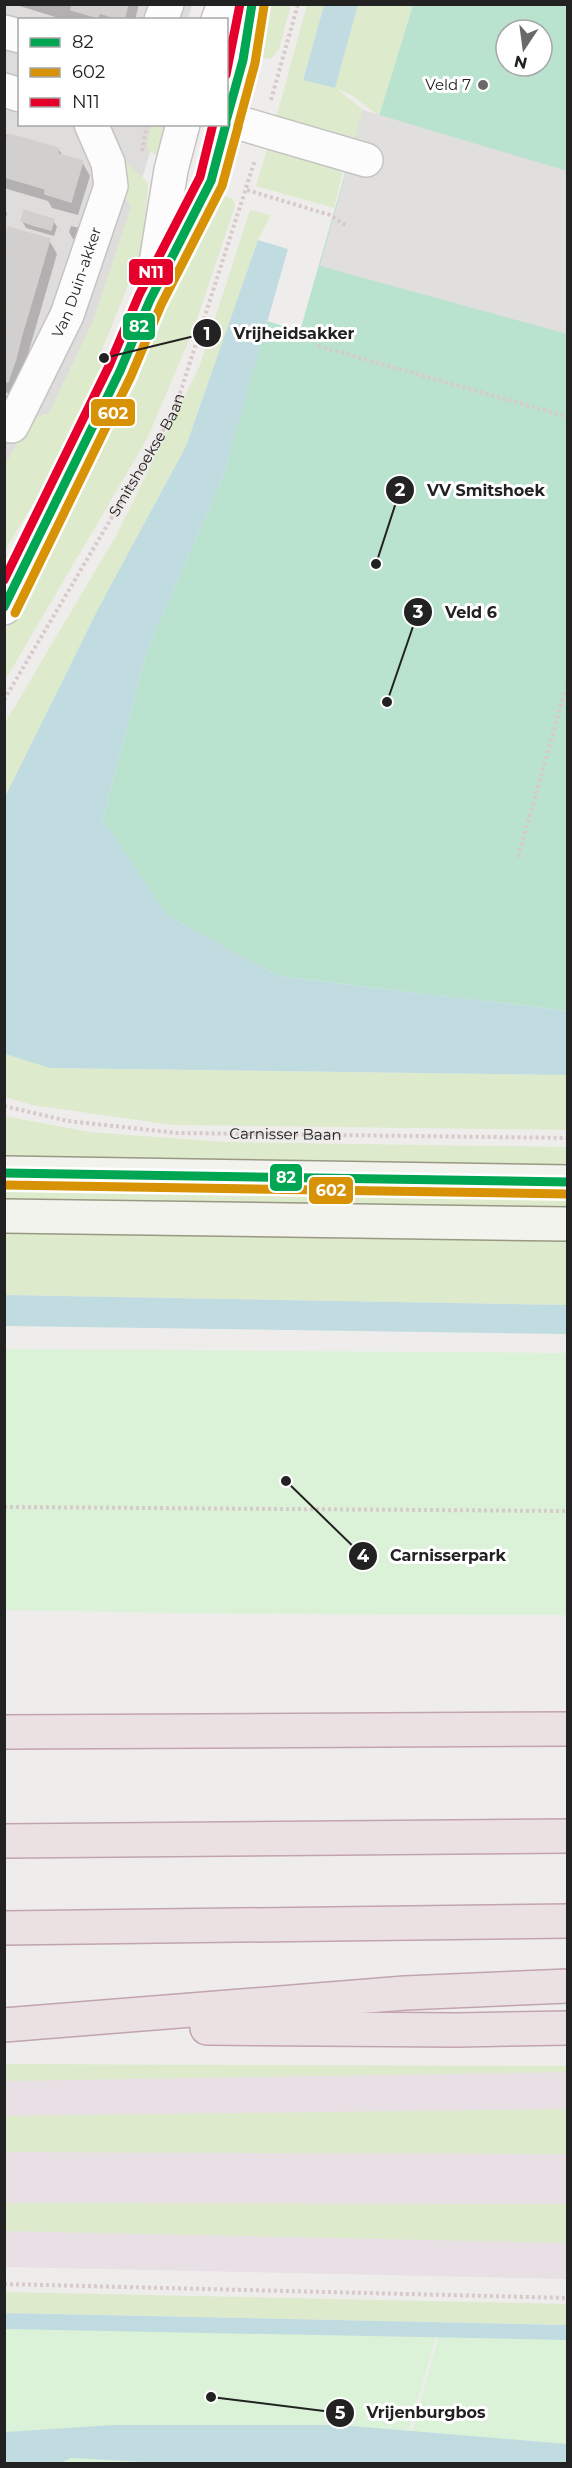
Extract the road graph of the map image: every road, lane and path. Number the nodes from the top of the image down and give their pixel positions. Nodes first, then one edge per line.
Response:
1 (252, 4) edge
2 (298, 4) edge
3 (228, 118) edge
4 (228, 122) edge
5 (93, 126) edge
6 (182, 126) edge
7 (226, 126) edge
8 (263, 130) junction
9 (366, 160) dead end
10 (246, 190) junction
11 (347, 226) dead end
12 (150, 300) junction
13 (318, 346) dead end
14 (567, 417) edge
15 (4, 425) edge
16 (32, 550) junction
17 (4, 580) edge
18 (4, 608) edge
19 (567, 680) edge
20 (7, 689) edge
21 (4, 700) edge
22 (518, 857) dead end
23 (4, 1106) edge
24 (567, 1138) edge
25 (4, 1173) edge
26 (567, 1182) edge
27 (4, 1216) edge
28 (567, 1224) edge
29 (4, 1507) edge
30 (567, 1511) edge
31 (567, 1729) edge
32 (4, 1732) edge
33 (567, 1836) edge
34 (4, 1841) edge
35 (567, 1921) edge
36 (4, 1928) edge
37 (567, 1986) edge
38 (4, 2026) edge
39 (567, 2028) edge
40 (4, 2284) edge
41 (567, 2298) edge

1 - 3 street
2 - 8 path, Smitshoekse Baan
4 - 8 street
5 - 15 street, Van Duin-akker
6 - 12 street
7 - 12 street
8 - 9 street
8 - 10 path, Smitshoekse Baan
10 - 11 path
10 - 20 path, Smitshoekse Baan
12 - 16 street
13 - 14 path
16 - 17 street
16 - 18 street
19 - 22 path
20 - 21 path, Smitshoekse Baan
23 - 24 path, Carnisser Baan
25 - 26 main road
27 - 28 main road
29 - 30 path
31 - 32 highway
33 - 34 highway
35 - 36 highway
37 - 38 highway
38 - 39 highway
40 - 41 path

